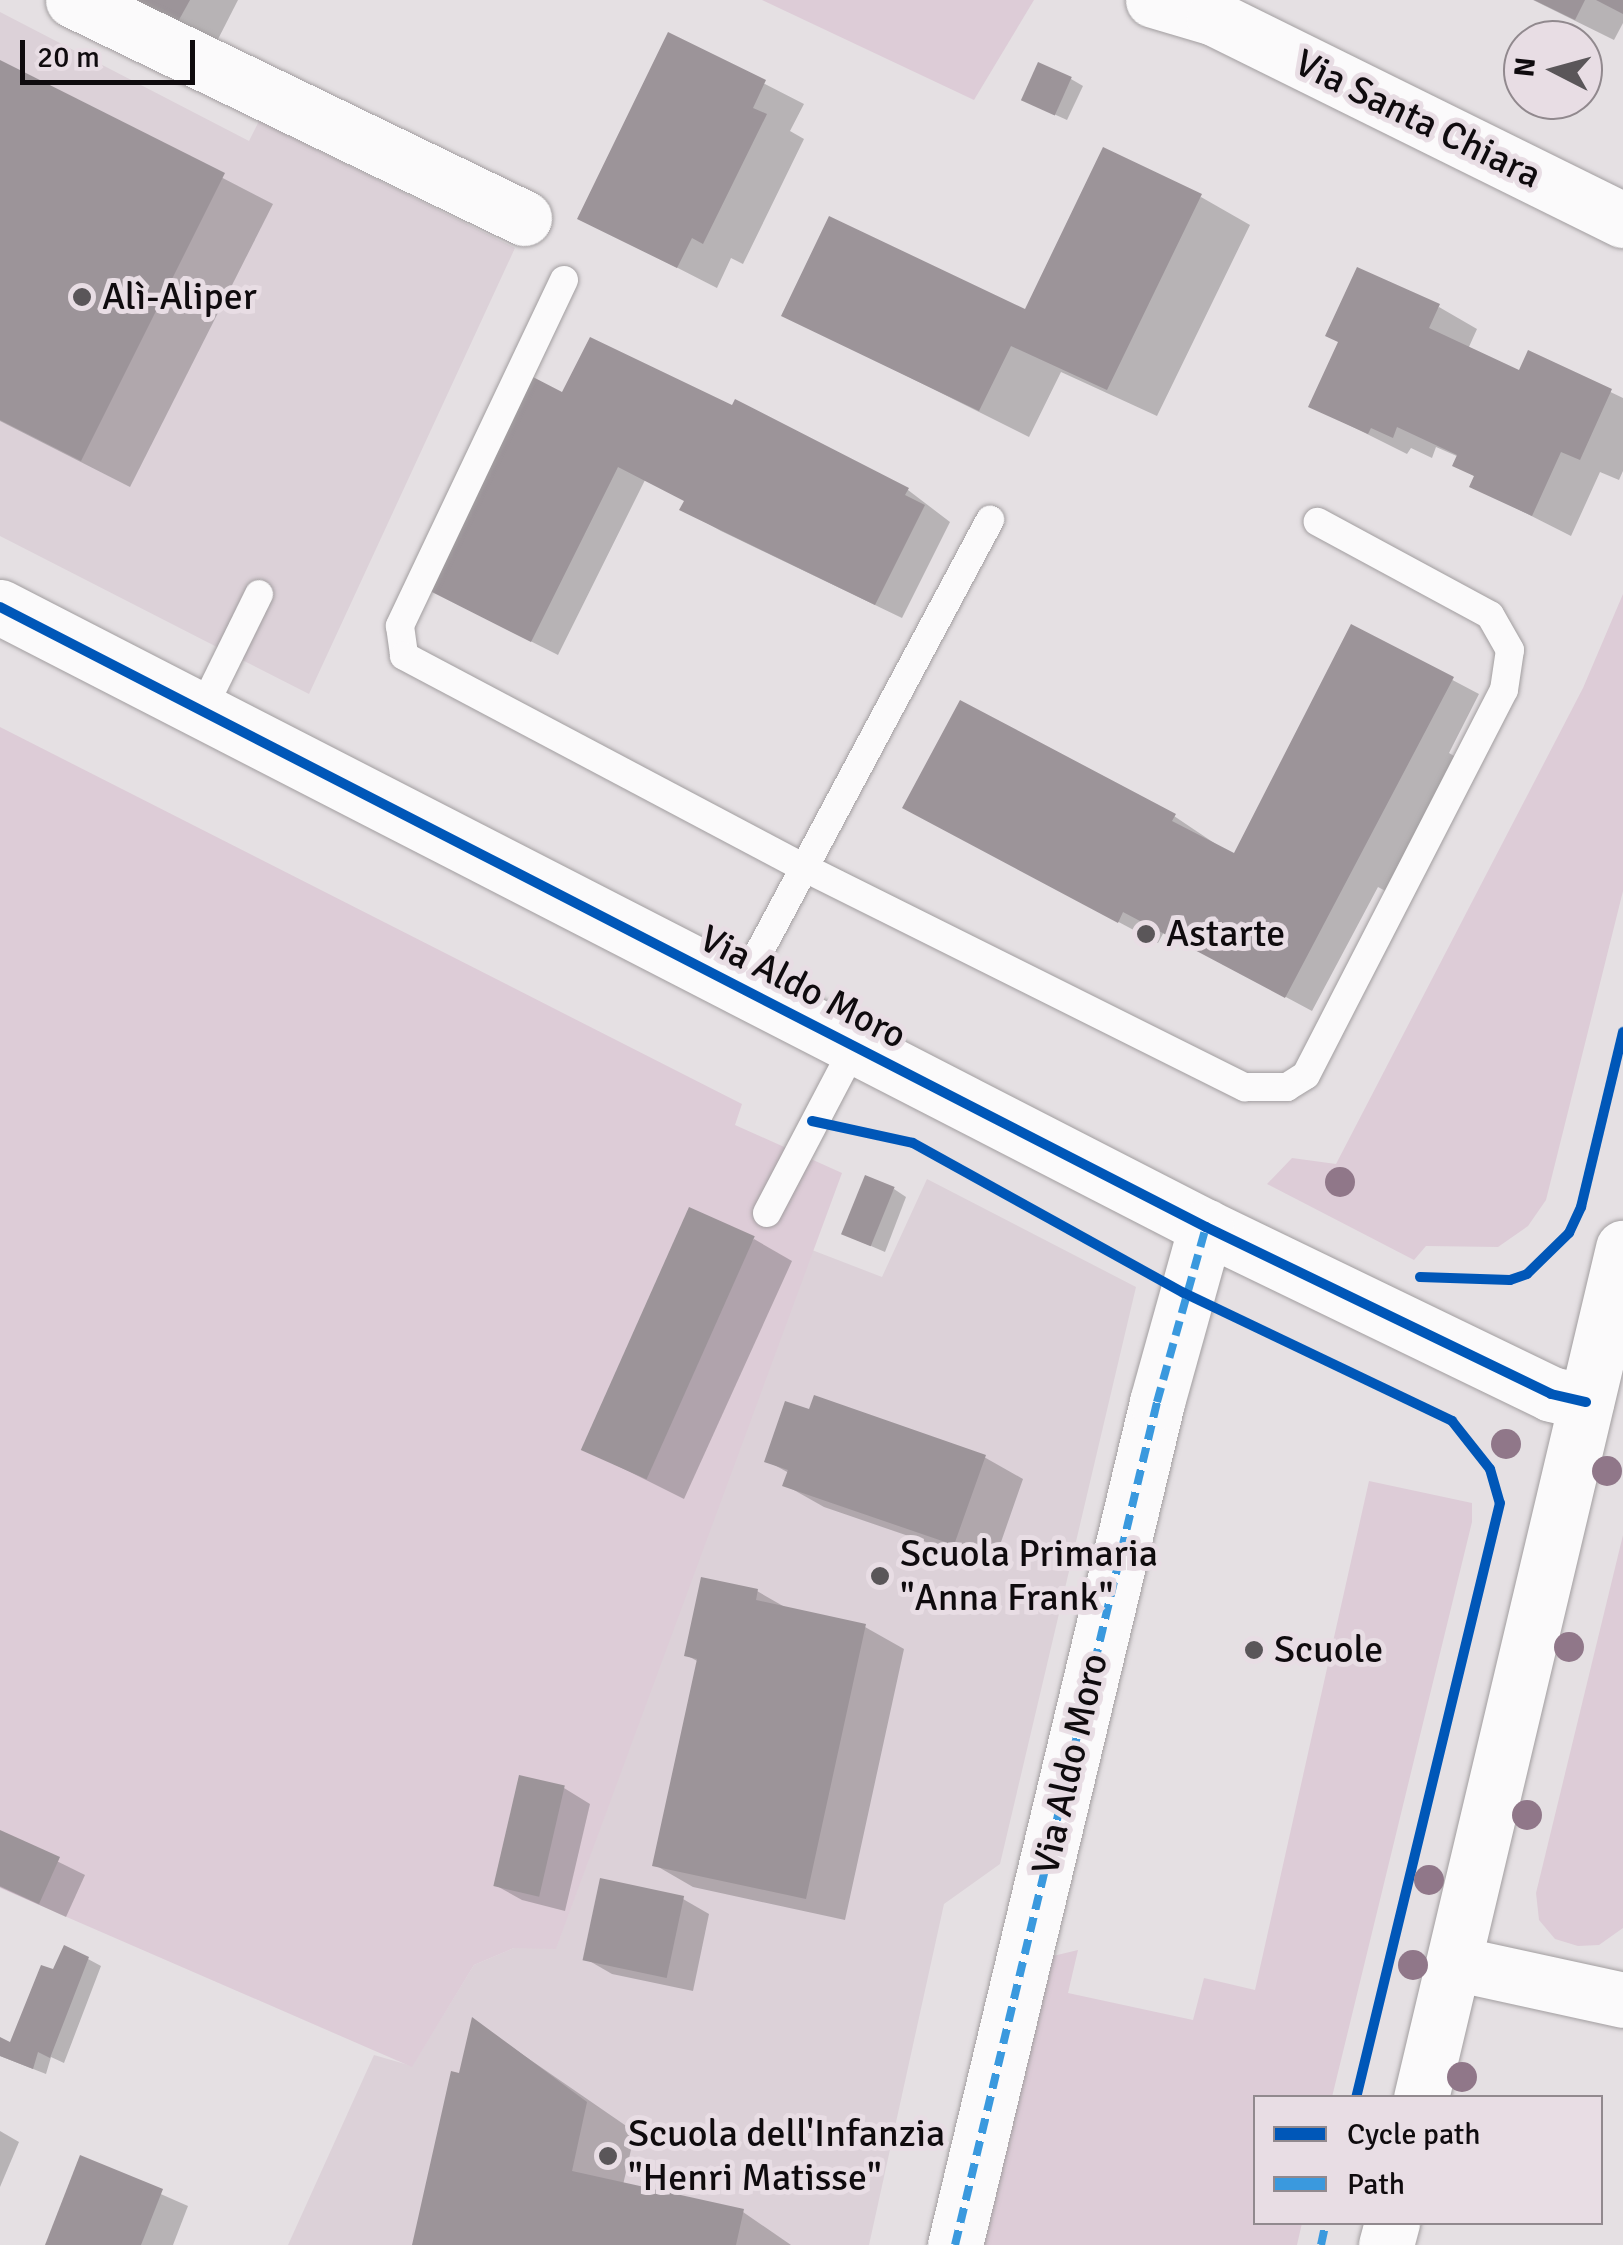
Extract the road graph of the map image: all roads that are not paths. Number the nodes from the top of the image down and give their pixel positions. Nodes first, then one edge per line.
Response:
1 (72, 0) edge
2 (1152, 0) edge
3 (1203, 9) edge
4 (524, 218) dead end
5 (1623, 220) edge
6 (564, 280) dead end
7 (990, 520) dead end
8 (1318, 522) dead end
9 (259, 594) dead end
10 (0, 607) edge
11 (202, 710) junction
12 (804, 867) junction
13 (740, 988) junction
14 (854, 1047) junction
15 (767, 1213) dead end
16 (1206, 1227) junction
17 (1623, 1248) edge
18 (1586, 1402) junction
19 (1454, 1963) junction
20 (1623, 2000) edge
21 (1423, 2095) edge
22 (956, 2245) edge

1 - 4 street
2 - 3 street, Via Santa Chiara
3 - 5 street, Via Santa Chiara
6 - 12 lane
7 - 12 lane
8 - 12 lane
9 - 11 lane
10 - 11 street, Via Aldo Moro
11 - 13 street, Via Aldo Moro
12 - 13 lane
13 - 14 street, Via Aldo Moro
14 - 15 lane
14 - 16 street, Via Aldo Moro
16 - 18 street, Via Aldo Moro
16 - 22 street, Via Aldo Moro
17 - 18 street
18 - 19 street
19 - 20 street
19 - 21 street

